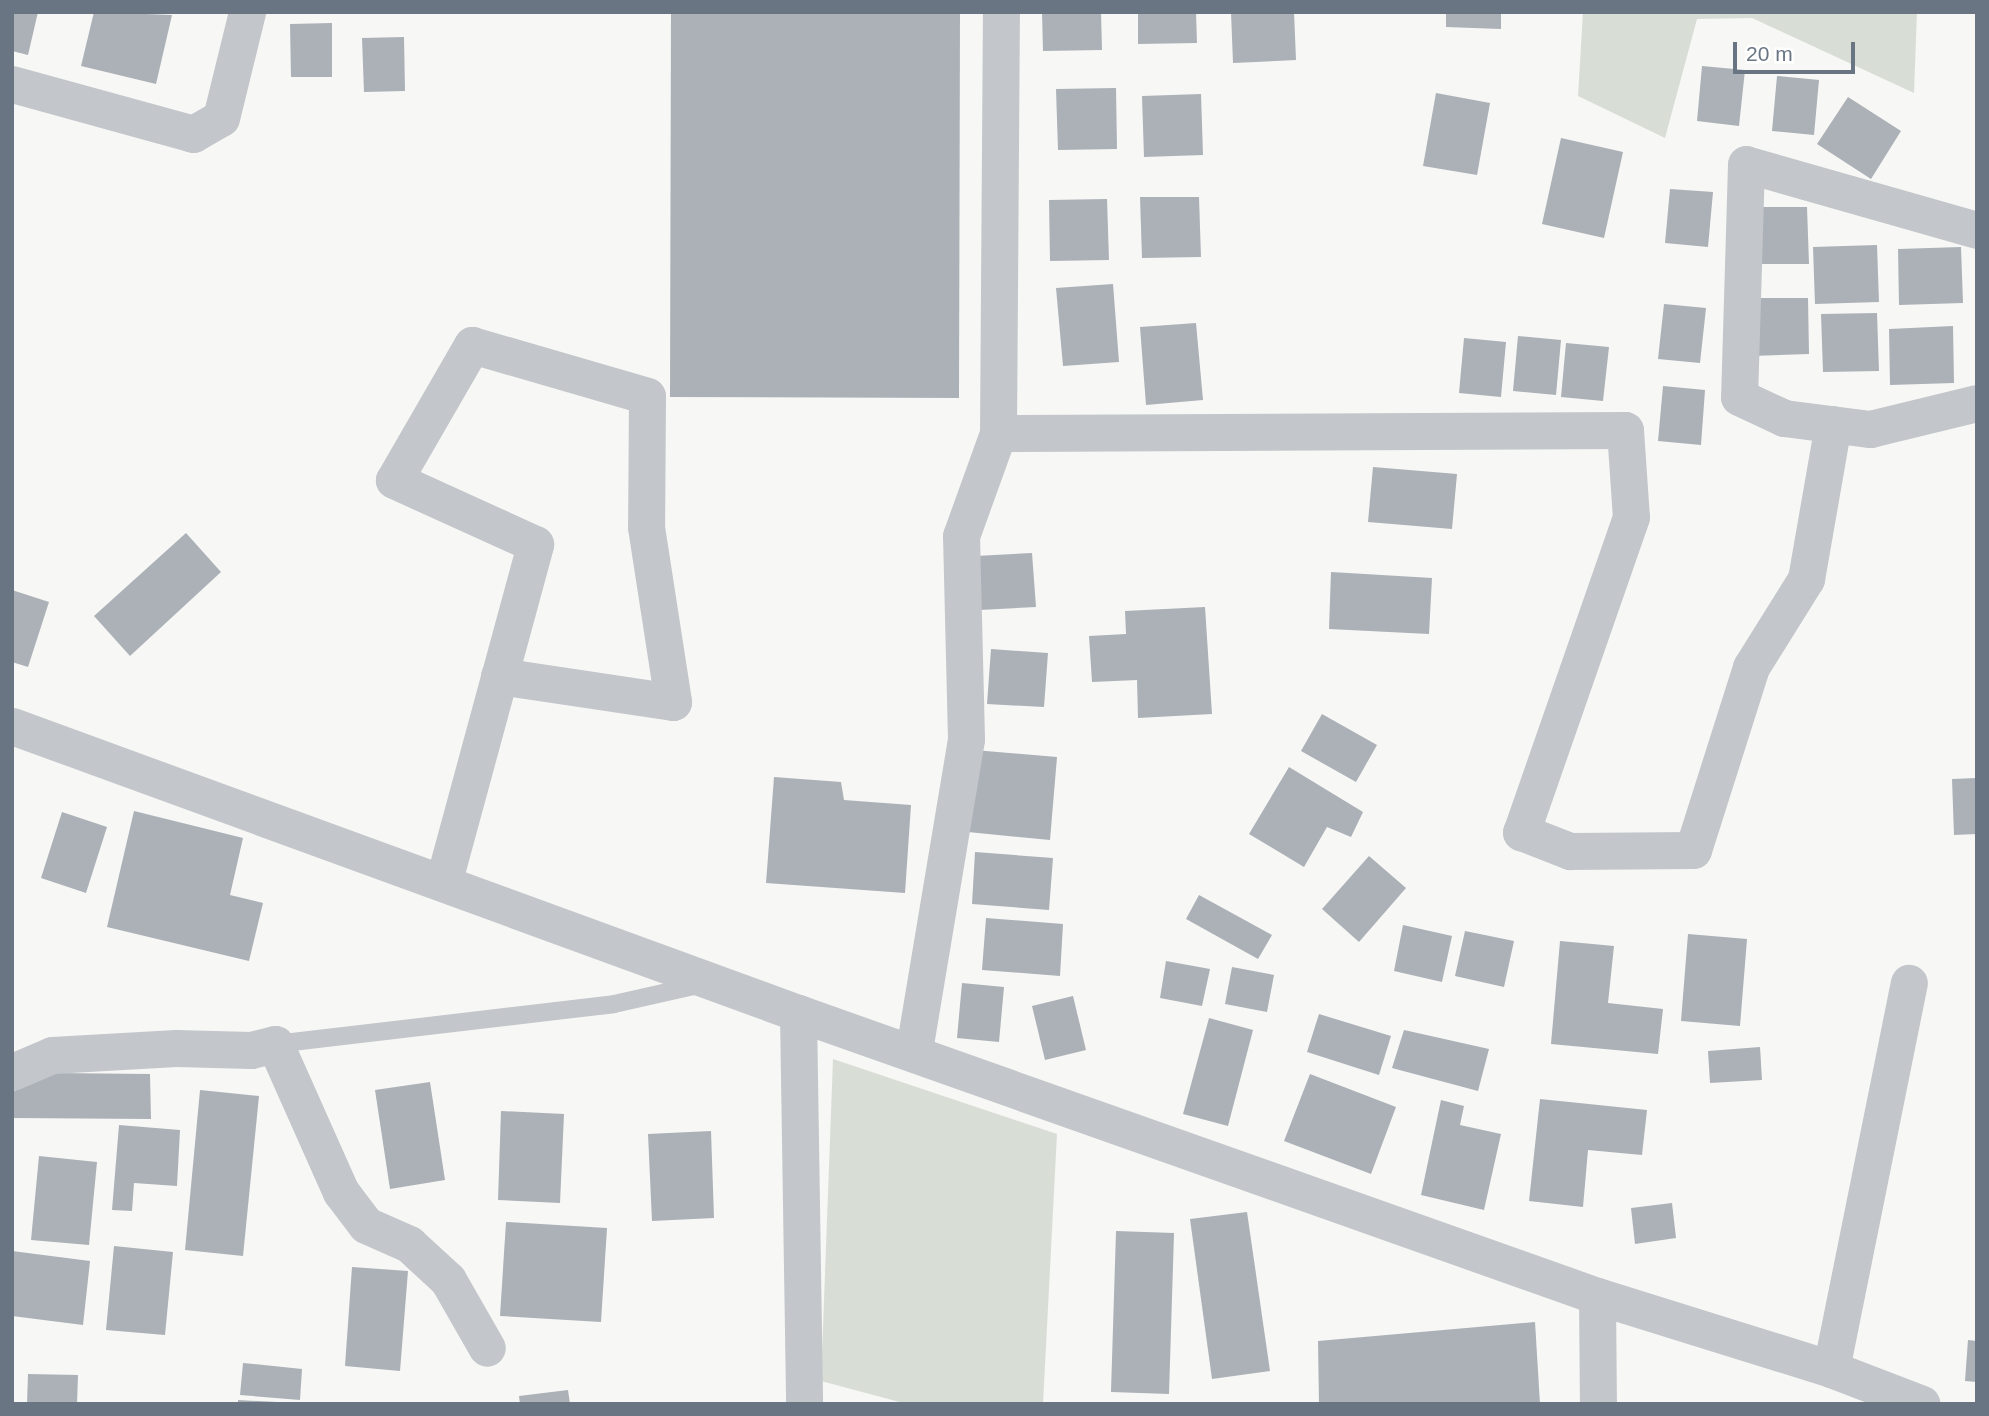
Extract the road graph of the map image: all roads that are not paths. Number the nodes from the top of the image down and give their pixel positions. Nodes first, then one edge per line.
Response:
1 (247, 12) edge
2 (1001, 12) edge
3 (12, 84) edge
4 (1977, 230) edge
5 (1977, 403) edge
6 (1833, 424) junction
7 (998, 433) junction
8 (499, 676) junction
9 (12, 726) edge
10 (444, 880) junction
11 (720, 981) junction
12 (1909, 983) dead end
13 (798, 1013) junction
14 (275, 1044) junction
15 (914, 1050) junction
16 (12, 1072) edge
17 (1597, 1296) junction
18 (487, 1348) dead end
19 (1831, 1369) junction
20 (804, 1404) edge
21 (1598, 1404) edge
22 (1922, 1404) edge

1 - 3 street
2 - 7 street
4 - 6 street
5 - 6 street
6 - 7 street
7 - 15 street
8 - 8 street
8 - 10 street
9 - 10 street
10 - 11 street
11 - 13 street
11 - 14 lane
12 - 19 street
13 - 15 street
13 - 20 street
14 - 16 street
14 - 18 street
15 - 17 street
17 - 19 street
17 - 21 street
19 - 22 street

